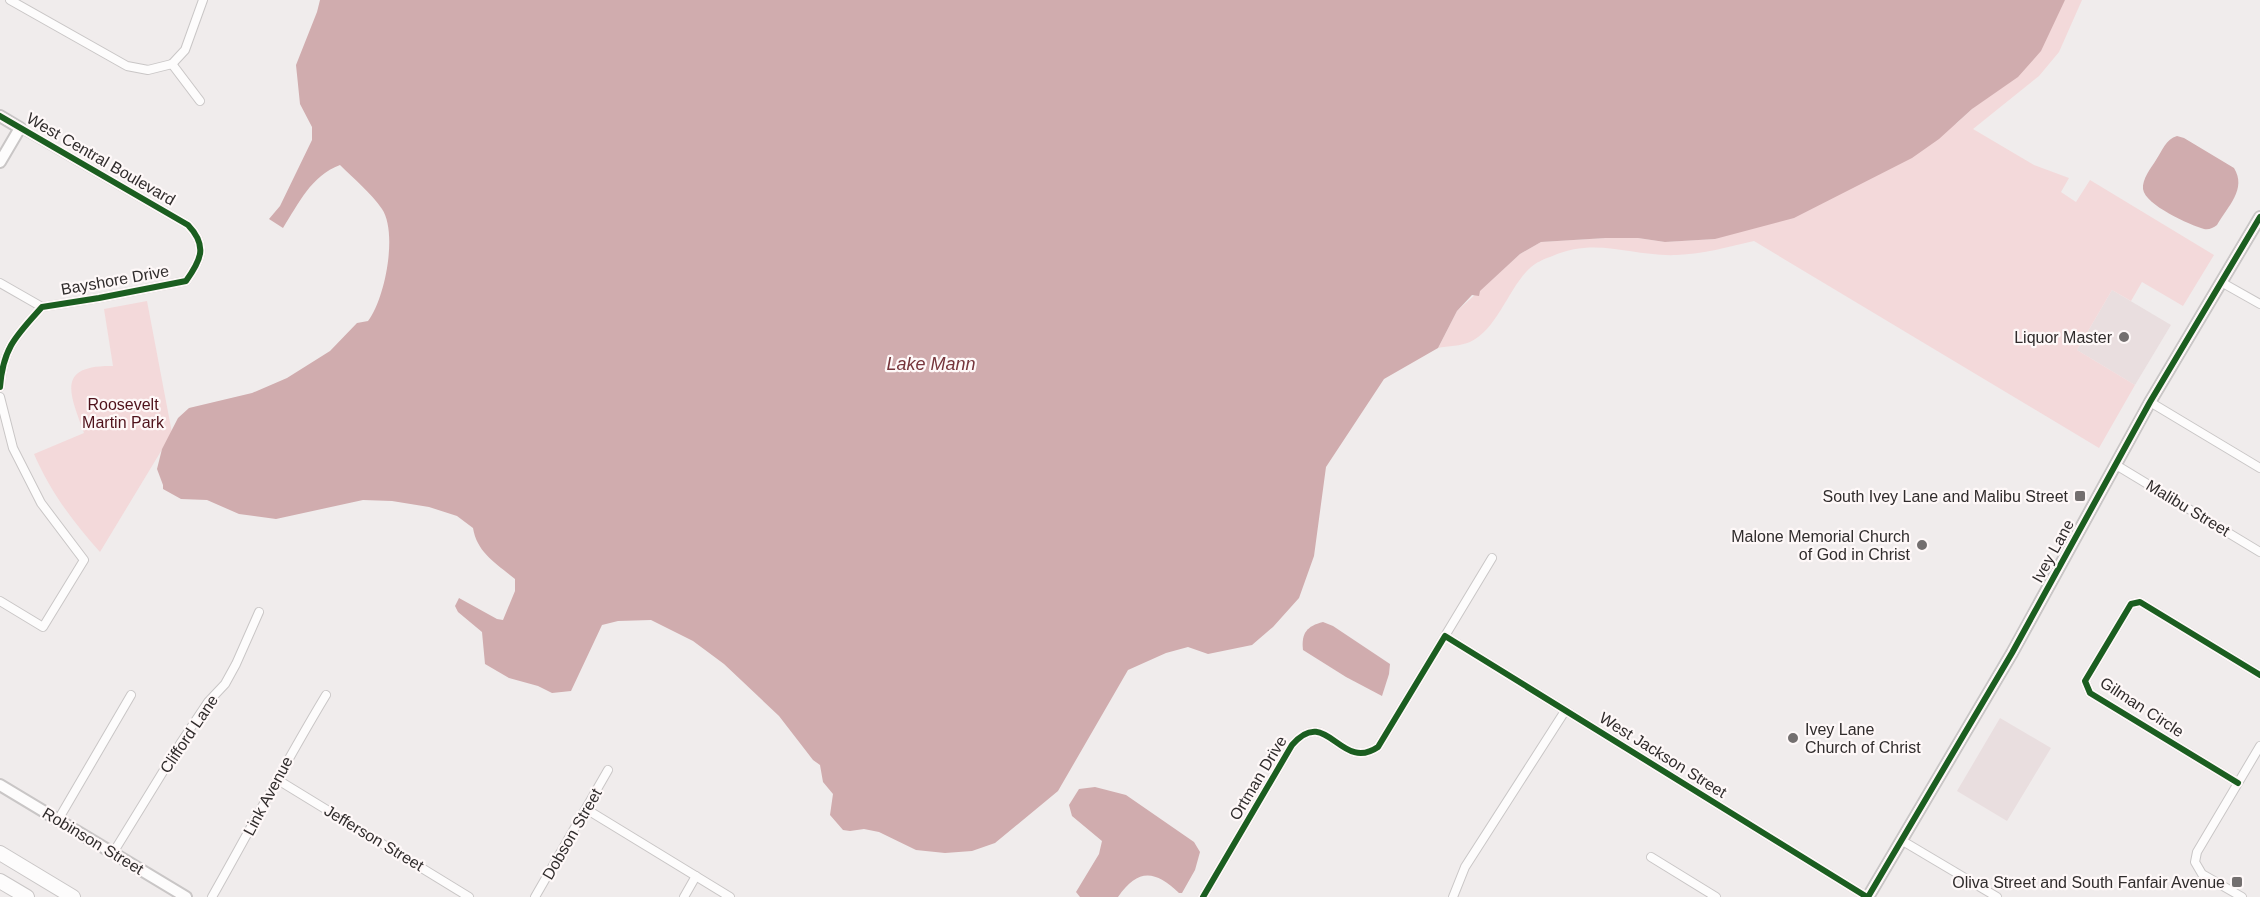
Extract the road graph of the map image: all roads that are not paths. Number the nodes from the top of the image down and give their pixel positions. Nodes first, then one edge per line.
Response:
1 (10, 0) edge
2 (203, 0) edge
3 (172, 64) junction
4 (200, 101) dead end
5 (0, 117) edge
6 (21, 128) junction
7 (0, 162) edge
8 (2260, 218) edge
9 (188, 225) joint
10 (0, 282) edge
11 (2222, 282) junction
12 (2260, 304) edge
13 (42, 307) junction
14 (0, 387) edge
15 (0, 397) edge
16 (2150, 402) junction
17 (2116, 465) junction
18 (2260, 468) edge
19 (2260, 552) edge
20 (1492, 558) dead end
21 (0, 601) edge
22 (259, 612) dead end
23 (1445, 636) junction
24 (2260, 675) edge
25 (131, 695) dead end
26 (326, 695) dead end
27 (1566, 711) junction
28 (2260, 746) edge
29 (608, 770) dead end
30 (278, 780) junction
31 (2238, 783) junction
32 (0, 786) edge
33 (586, 809) junction
34 (58, 820) junction
35 (1901, 840) junction
36 (0, 853) edge
37 (113, 853) junction
38 (1651, 857) dead end
39 (696, 876) junction
40 (0, 881) edge
41 (27, 897) edge
42 (73, 897) edge
43 (186, 897) edge
44 (212, 897) edge
45 (468, 897) edge
46 (535, 897) edge
47 (684, 897) edge
48 (730, 897) edge
49 (1203, 897) edge
50 (1454, 897) edge
51 (1716, 897) edge
52 (1867, 897) edge
53 (1997, 897) edge
54 (2242, 897) edge

1 - 3 street
2 - 3 street
3 - 4 street
5 - 6 street, West Central Boulevard
6 - 7 street
6 - 9 street, West Central Boulevard
8 - 11 street, Ivey Lane
9 - 13 street, Bayshore Drive
10 - 13 street
11 - 12 street
11 - 16 street, Ivey Lane
13 - 14 street, Bayshore Drive
15 - 21 street
16 - 17 street, Ivey Lane
16 - 18 street
17 - 19 street, Malibu Street
17 - 35 street, Ivey Lane
20 - 23 street, Ortman Drive
22 - 37 street, Clifford Lane
23 - 27 street, West Jackson Street
23 - 49 street, Ortman Drive
24 - 31 street, Gilman Circle
25 - 34 street
26 - 30 street, Link Avenue
27 - 50 street
27 - 52 street, West Jackson Street
28 - 31 street
29 - 33 street, Dobson Street
30 - 44 street, Link Avenue
30 - 45 street, Jefferson Street
31 - 54 street
32 - 34 street, Robinson Street
33 - 39 street
33 - 46 street, Dobson Street
34 - 37 street, Robinson Street
35 - 52 street, Ivey Lane
35 - 53 street
36 - 42 highway
37 - 43 street, Robinson Street
38 - 51 street
39 - 47 street
39 - 48 street
40 - 41 highway

